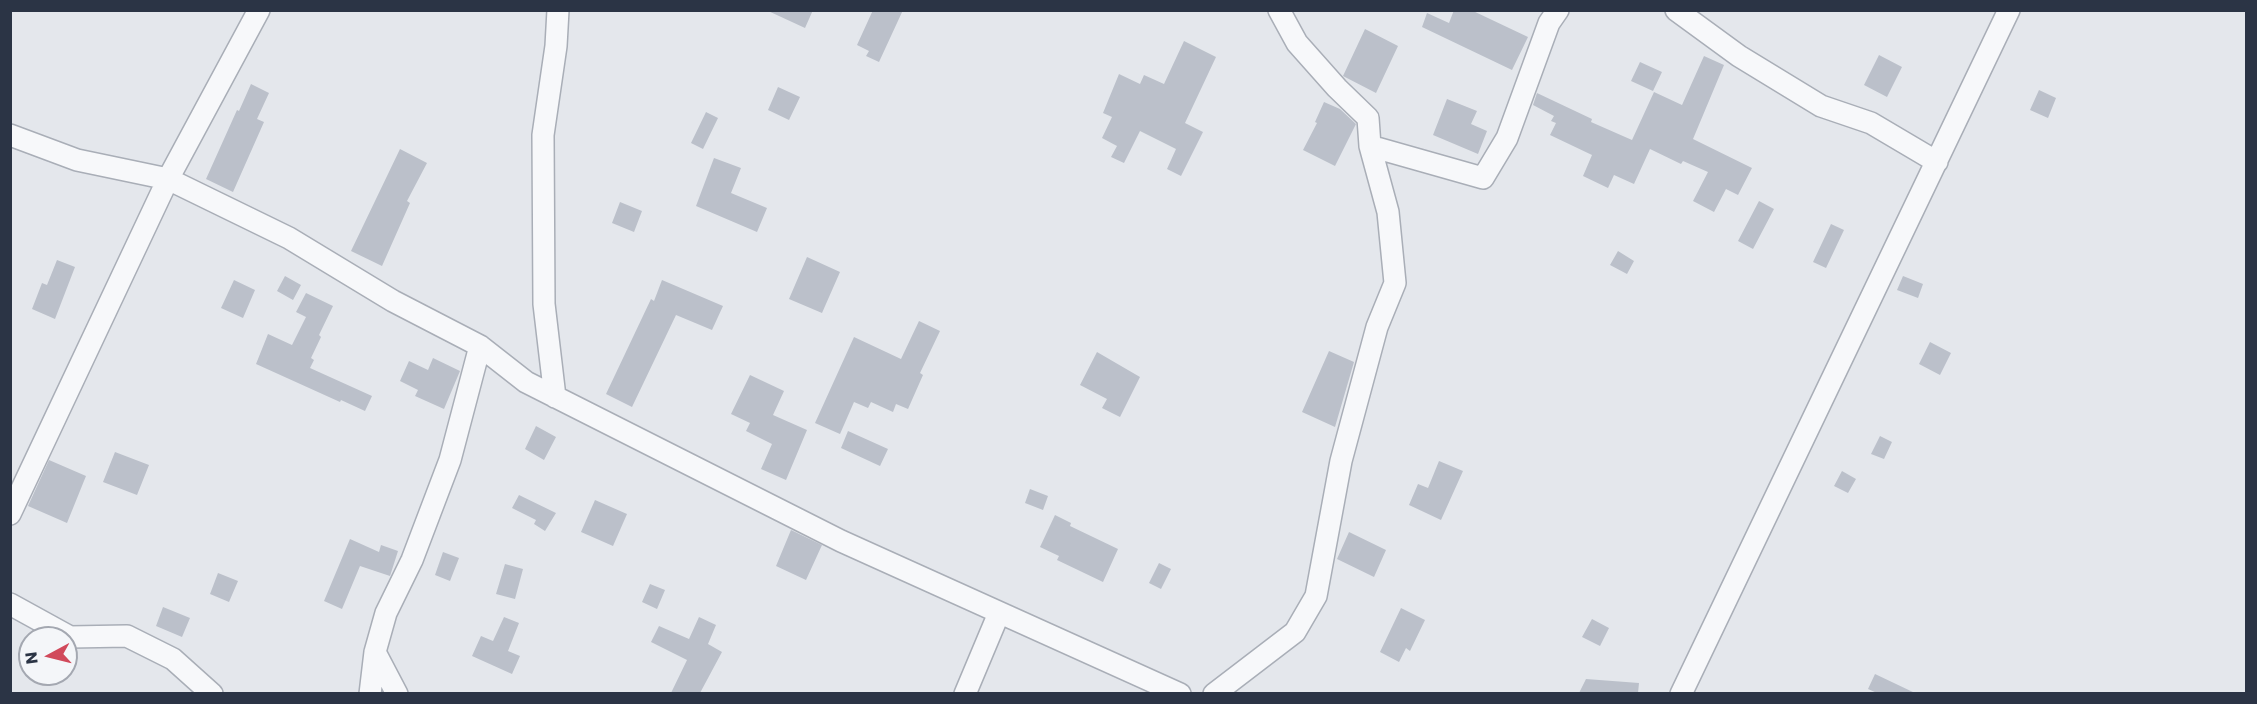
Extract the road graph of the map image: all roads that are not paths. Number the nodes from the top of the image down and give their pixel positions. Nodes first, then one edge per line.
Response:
1 (259, 10) edge
2 (558, 10) edge
3 (1279, 10) edge
4 (1558, 10) edge
5 (1676, 10) edge
6 (2009, 10) edge
7 (10, 135) edge
8 (1370, 146) junction
9 (1936, 162) junction
10 (168, 178) junction
11 (480, 346) junction
12 (555, 397) junction
13 (10, 514) edge
14 (10, 604) edge
15 (999, 613) junction
16 (375, 652) junction
17 (212, 693) edge
18 (370, 693) edge
19 (397, 693) edge
20 (964, 693) edge
21 (1180, 693) edge
22 (1214, 693) edge
23 (1681, 693) edge

1 - 10 street
2 - 12 street
3 - 8 street
4 - 8 street
5 - 9 street
6 - 9 street
7 - 10 street
8 - 22 street
9 - 23 street
10 - 11 street
10 - 13 street
11 - 12 street
11 - 16 street
12 - 15 street
14 - 17 street
15 - 20 street
15 - 21 street
16 - 18 street
16 - 19 street

